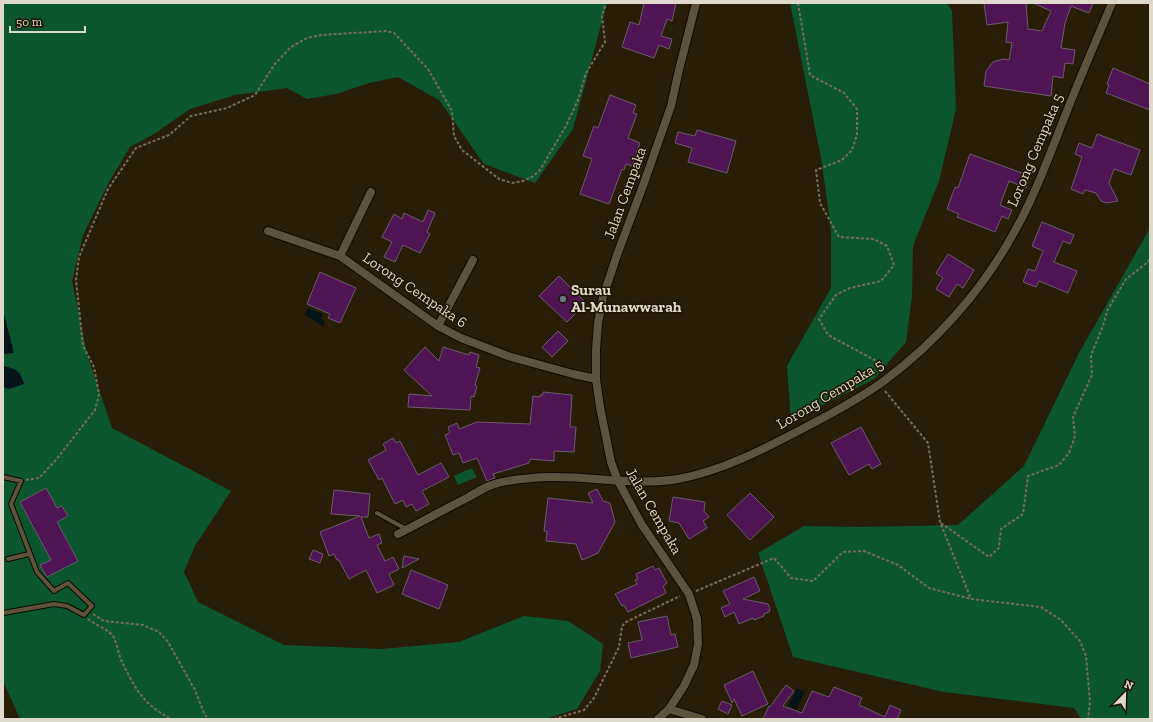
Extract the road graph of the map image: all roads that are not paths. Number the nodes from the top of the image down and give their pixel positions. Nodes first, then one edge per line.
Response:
1 (696, 3) edge
2 (1112, 3) edge
3 (371, 192) dead end
4 (268, 231) dead end
5 (340, 256) junction
6 (473, 260) dead end
7 (438, 326) junction
8 (596, 379) junction
9 (3, 478) edge
10 (618, 481) junction
11 (377, 513) dead end
12 (407, 530) junction
13 (398, 534) dead end
14 (30, 554) junction
15 (8, 559) dead end
16 (3, 613) edge
17 (669, 709) junction
18 (658, 719) edge
19 (702, 719) edge

1 - 8 street, Jalan Cempaka
2 - 10 street, Lorong Cempaka 5
3 - 5 street
4 - 5 street, Lorong Cempaka 6
5 - 7 street, Lorong Cempaka 6
6 - 7 street
7 - 8 street, Lorong Cempaka 6
8 - 10 street, Jalan Cempaka
9 - 14 lane
10 - 12 street, Lorong Cempaka 5
10 - 17 street, Jalan Cempaka
11 - 12 lane
12 - 13 street, Lorong Cempaka 5
14 - 15 lane
14 - 16 lane
17 - 18 street, Jalan Cempaka
17 - 19 street

